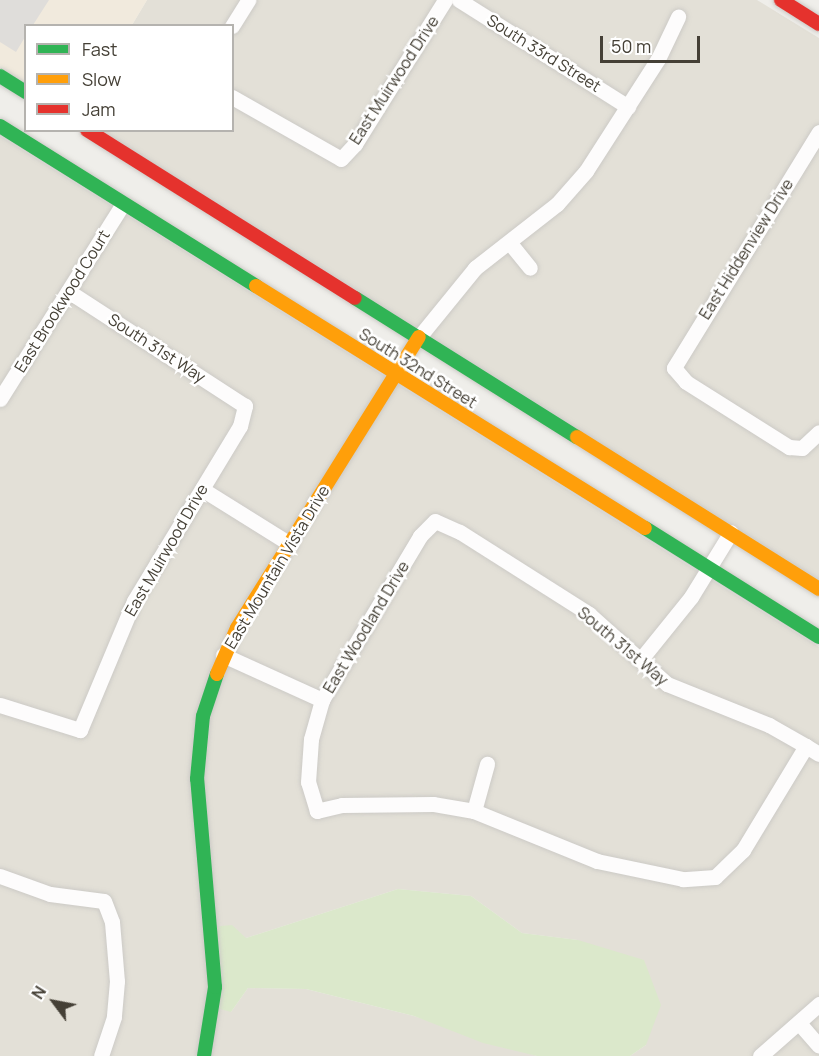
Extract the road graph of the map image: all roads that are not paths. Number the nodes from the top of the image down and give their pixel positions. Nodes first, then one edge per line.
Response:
1 (248, 0) edge
2 (445, 0) edge
3 (459, 0) edge
4 (781, 0) edge
5 (678, 18) dead end
6 (233, 24) edge
7 (819, 24) edge
8 (0, 76) edge
9 (24, 91) edge
10 (234, 98) edge
11 (628, 106) junction
12 (0, 126) edge
13 (90, 132) edge
14 (819, 132) edge
15 (123, 204) junction
16 (509, 242) junction
17 (530, 268) dead end
18 (68, 291) junction
19 (419, 338) junction
20 (396, 374) junction
21 (0, 399) edge
22 (245, 406) joint
23 (819, 432) edge
24 (202, 489) junction
25 (435, 521) joint
26 (731, 532) junction
27 (290, 544) junction
28 (708, 568) junction
29 (819, 589) edge
30 (819, 637) edge
31 (223, 655) junction
32 (641, 659) junction
33 (322, 700) junction
34 (0, 705) edge
35 (812, 750) edge
36 (487, 764) dead end
37 (474, 811) junction
38 (0, 876) edge
39 (819, 1004) edge
40 (799, 1023) junction
41 (819, 1046) edge
42 (101, 1056) edge
43 (204, 1056) edge
44 (760, 1056) edge

1 - 6 street
2 - 10 street, East Muirwood Drive
3 - 11 street, South 33rd Street
4 - 7 main road
5 - 11 street, East Mountain Vista Drive
8 - 9 main road
11 - 16 street, East Mountain Vista Drive
12 - 15 main road, South 32nd Street
13 - 19 main road, South 32nd Street
14 - 23 street, East Hiddenview Drive
15 - 18 street, East Brookwood Court
15 - 20 main road, South 32nd Street
16 - 17 street
16 - 19 street, East Mountain Vista Drive
18 - 21 street, East Brookwood Court
18 - 22 street, South 31st Way
19 - 20 main road, East Mountain Vista Drive
19 - 26 main road, South 32nd Street
20 - 27 main road, East Mountain Vista Drive
20 - 28 main road, South 32nd Street
22 - 24 street, East Muirwood Drive
24 - 27 street
24 - 34 street, East Muirwood Drive
25 - 32 street, South 31st Way
25 - 33 street, East Woodland Drive
26 - 28 street
26 - 29 main road, South 32nd Street
27 - 31 main road, East Mountain Vista Drive
28 - 30 main road, South 32nd Street
28 - 32 street
31 - 33 street
31 - 43 main road, East Mountain Vista Drive
32 - 35 street, South 31st Way
33 - 37 street, East Woodland Drive
35 - 37 street
36 - 37 street
38 - 42 street
39 - 40 street
40 - 41 street
40 - 44 street

